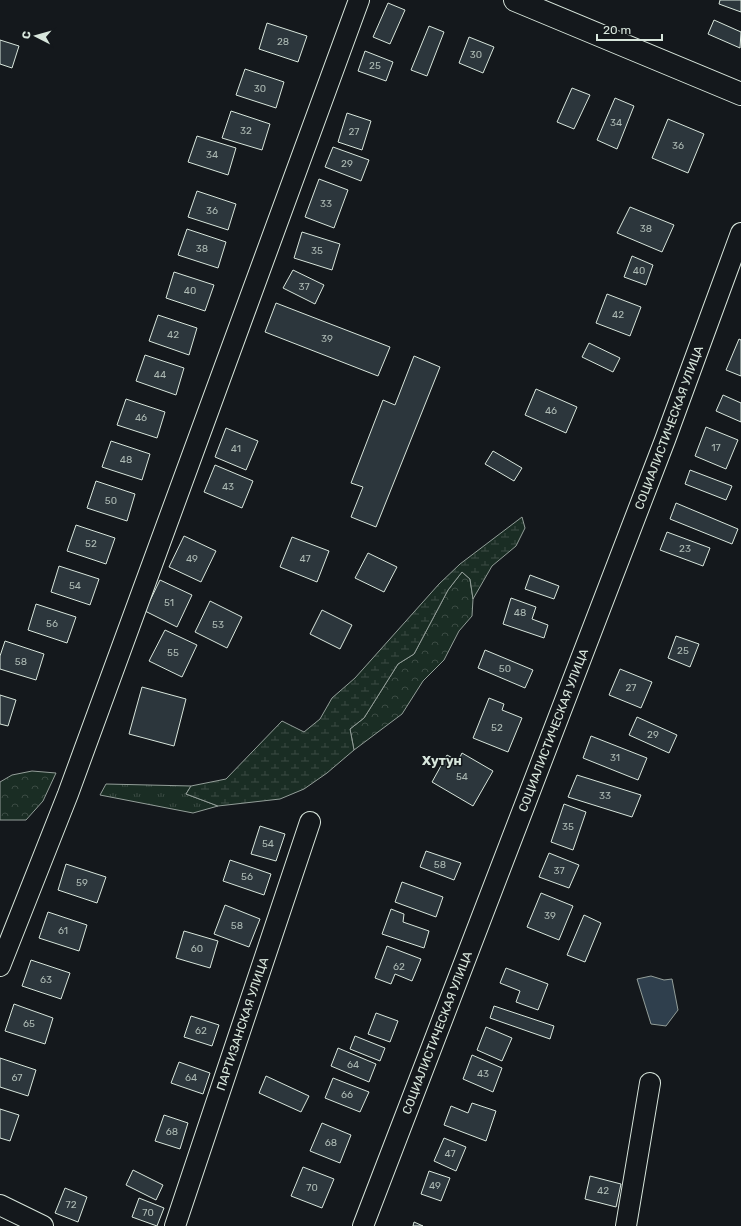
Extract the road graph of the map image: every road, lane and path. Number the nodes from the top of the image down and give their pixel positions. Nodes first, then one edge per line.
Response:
1 (359, 0) edge
2 (515, 0) edge
3 (741, 94) edge
4 (741, 233) edge
5 (310, 822) dead end
6 (0, 966) edge
7 (650, 1083) dead end
8 (0, 1205) edge
9 (43, 1226) edge
10 (175, 1226) edge
11 (363, 1226) edge
12 (626, 1226) edge

1 - 6 street
2 - 3 street
4 - 11 street, СОЦИАЛИСТИЧЕСКАЯ УЛИЦА
5 - 10 street, ПАРТИЗАНСКАЯ УЛИЦА
7 - 12 street
8 - 9 street

